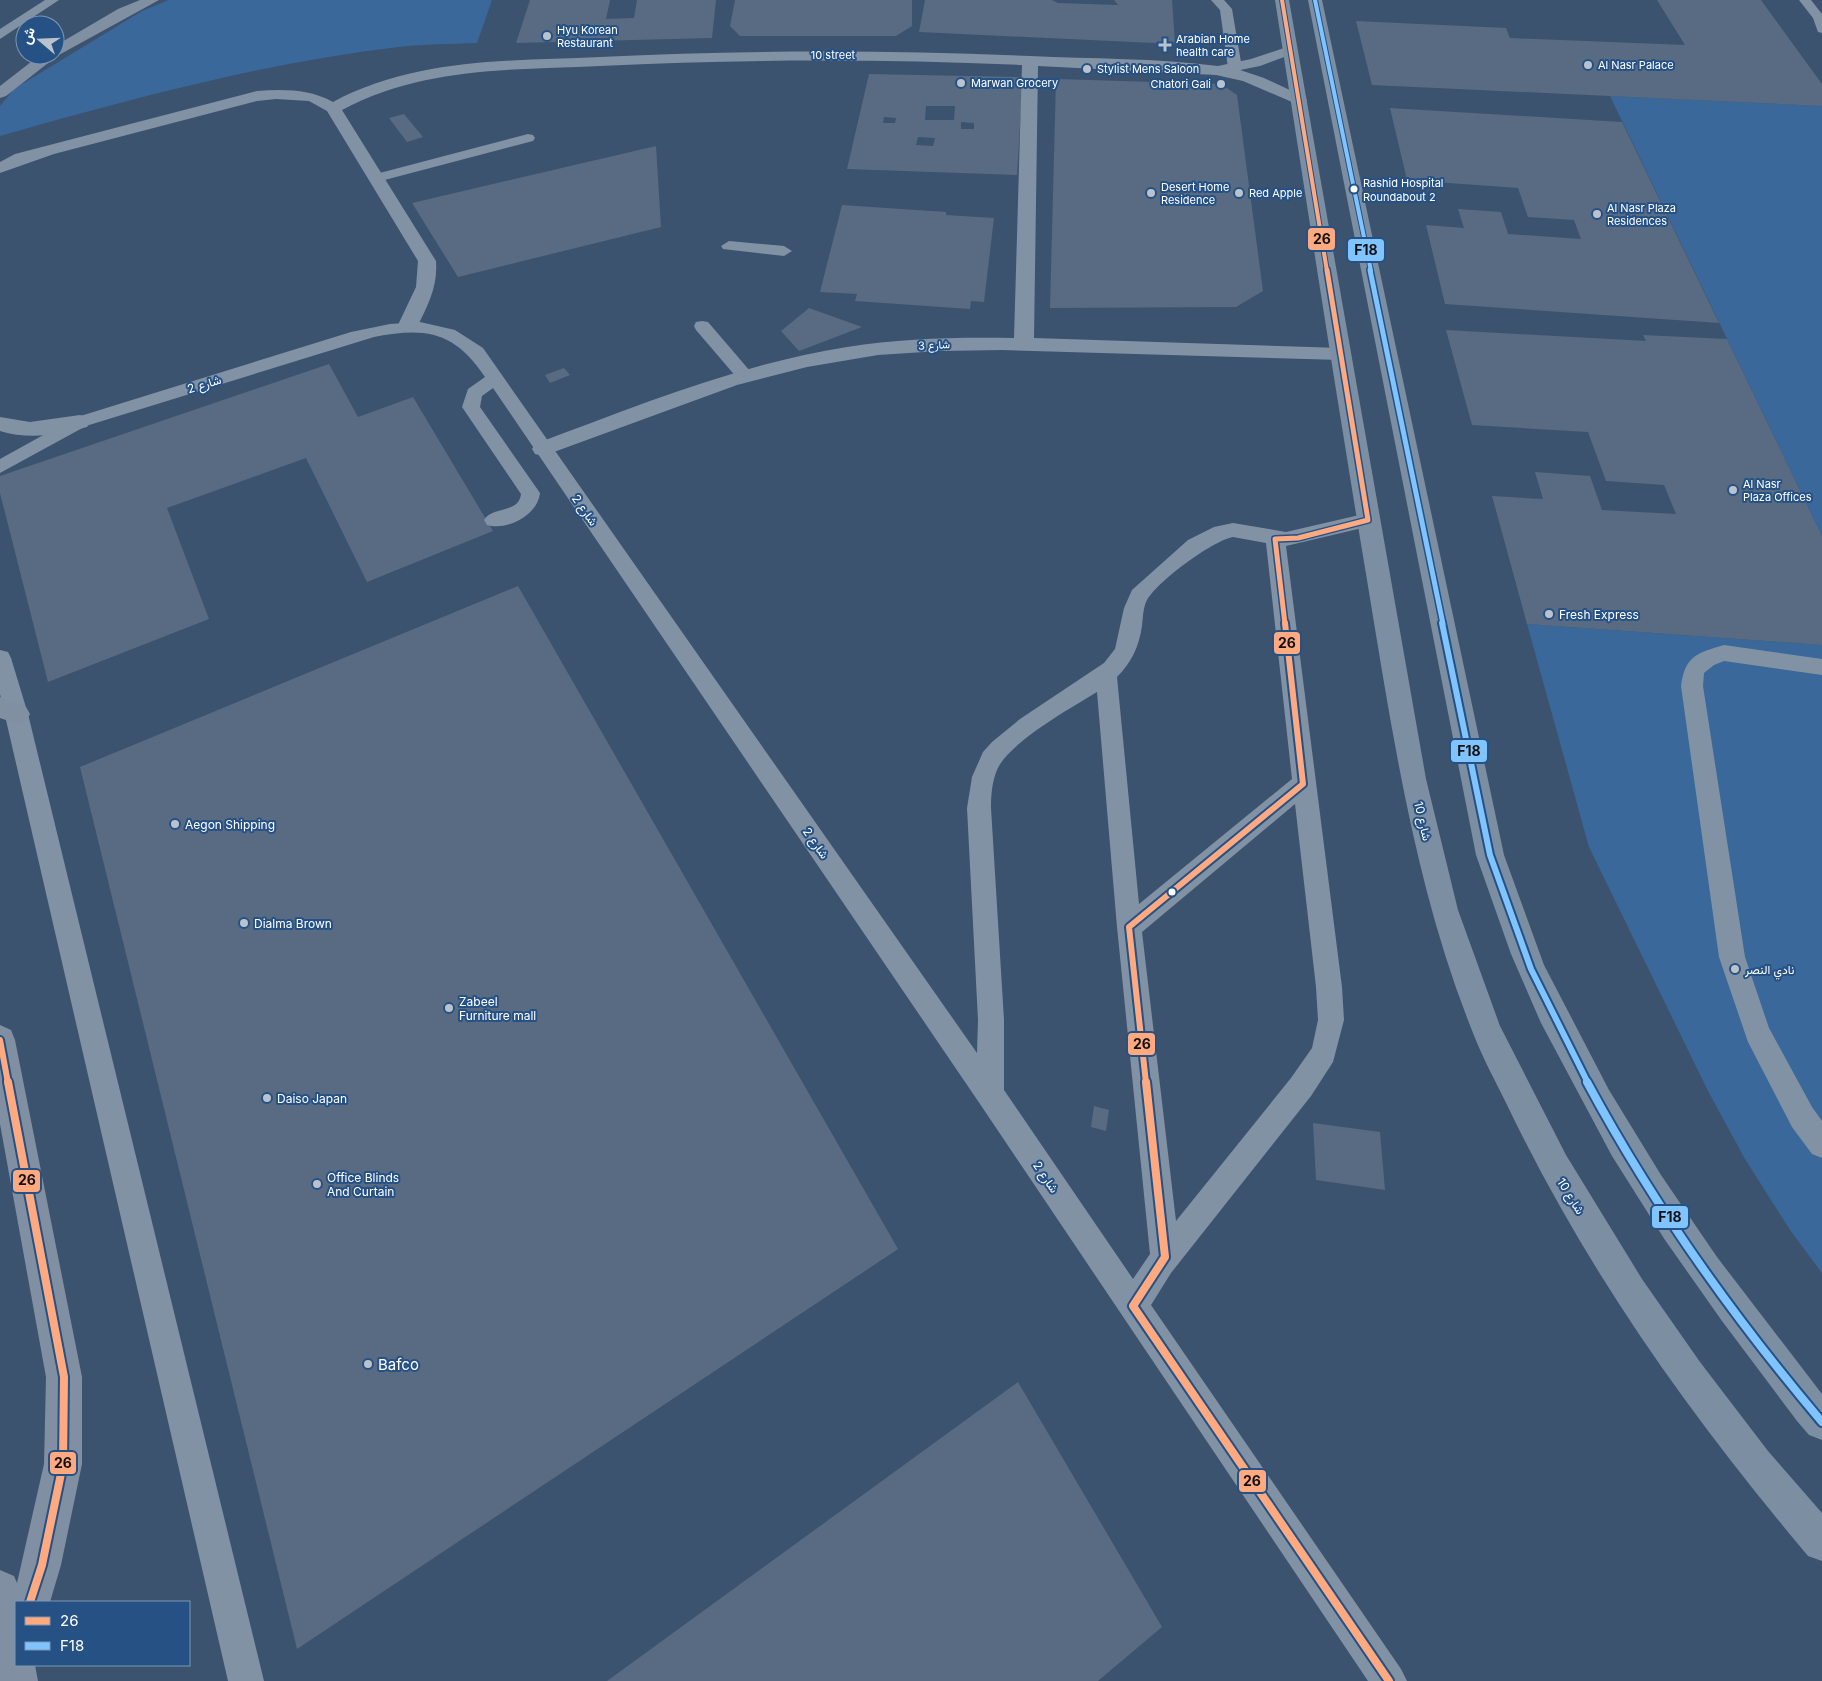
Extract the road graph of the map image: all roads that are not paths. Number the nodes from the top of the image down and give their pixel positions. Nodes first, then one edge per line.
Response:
1 (53, 0) edge
2 (152, 0) edge
3 (1217, 0) edge
4 (1282, 0) edge
5 (1315, 0) edge
6 (1805, 0) edge
7 (1822, 29) edge
8 (2, 32) edge
9 (65, 46) edge
10 (1290, 50) junction
11 (1030, 61) junction
12 (37, 65) edge
13 (1235, 68) junction
14 (1216, 70) junction
15 (0, 93) edge
16 (1299, 100) junction
17 (328, 104) junction
18 (528, 138) dead end
19 (0, 168) edge
20 (377, 178) junction
21 (729, 246) dead end
22 (784, 251) dead end
23 (702, 326) dead end
24 (407, 327) junction
25 (1024, 344) junction
26 (1341, 354) junction
27 (744, 375) junction
28 (495, 378) junction
29 (80, 422) junction
30 (0, 424) edge
31 (543, 450) junction
32 (0, 467) edge
33 (494, 520) dead end
34 (1368, 520) junction
35 (1275, 539) junction
36 (0, 658) edge
37 (1822, 667) edge
38 (1106, 675) junction
39 (8, 711) edge
40 (1303, 784) junction
41 (1129, 927) junction
42 (0, 1040) edge
43 (990, 1094) junction
44 (1822, 1144) edge
45 (1165, 1257) junction
46 (1133, 1306) junction
47 (1822, 1422) edge
48 (1822, 1542) edge
49 (0, 1590) edge
50 (30, 1601) edge
51 (15, 1657) edge
52 (246, 1681) edge
53 (1389, 1681) edge

1 - 8 lane
2 - 9 main road
3 - 13 lane
4 - 10 main road, شارع 10
5 - 47 main road
6 - 7 lane
10 - 13 street
10 - 16 main road, شارع 10
11 - 14 street, 10 street
11 - 17 street, 10 street
11 - 25 street
12 - 15 main road
13 - 14 street
14 - 16 street
16 - 26 main road, شارع 10
17 - 19 street
17 - 20 street
18 - 20 lane
20 - 24 street
21 - 22 lane
23 - 27 lane
24 - 28 lane, شارع 2
24 - 29 lane, شارع 2
25 - 26 street, شارع 3
25 - 27 street, شارع 3
26 - 34 main road, شارع 10
27 - 31 street, شارع 3
28 - 31 lane, شارع 2
28 - 33 lane
29 - 30 street
29 - 32 lane, شارع 2
31 - 43 lane, شارع 2
34 - 35 lane
34 - 48 main road, شارع 10
35 - 38 lane
35 - 40 lane
36 - 39 lane
37 - 44 lane
38 - 41 lane
38 - 43 lane
39 - 52 lane
40 - 41 lane
40 - 45 lane
41 - 45 lane
42 - 50 main road
43 - 46 lane, شارع 2
45 - 46 lane
46 - 53 lane, شارع 2
49 - 51 main road

